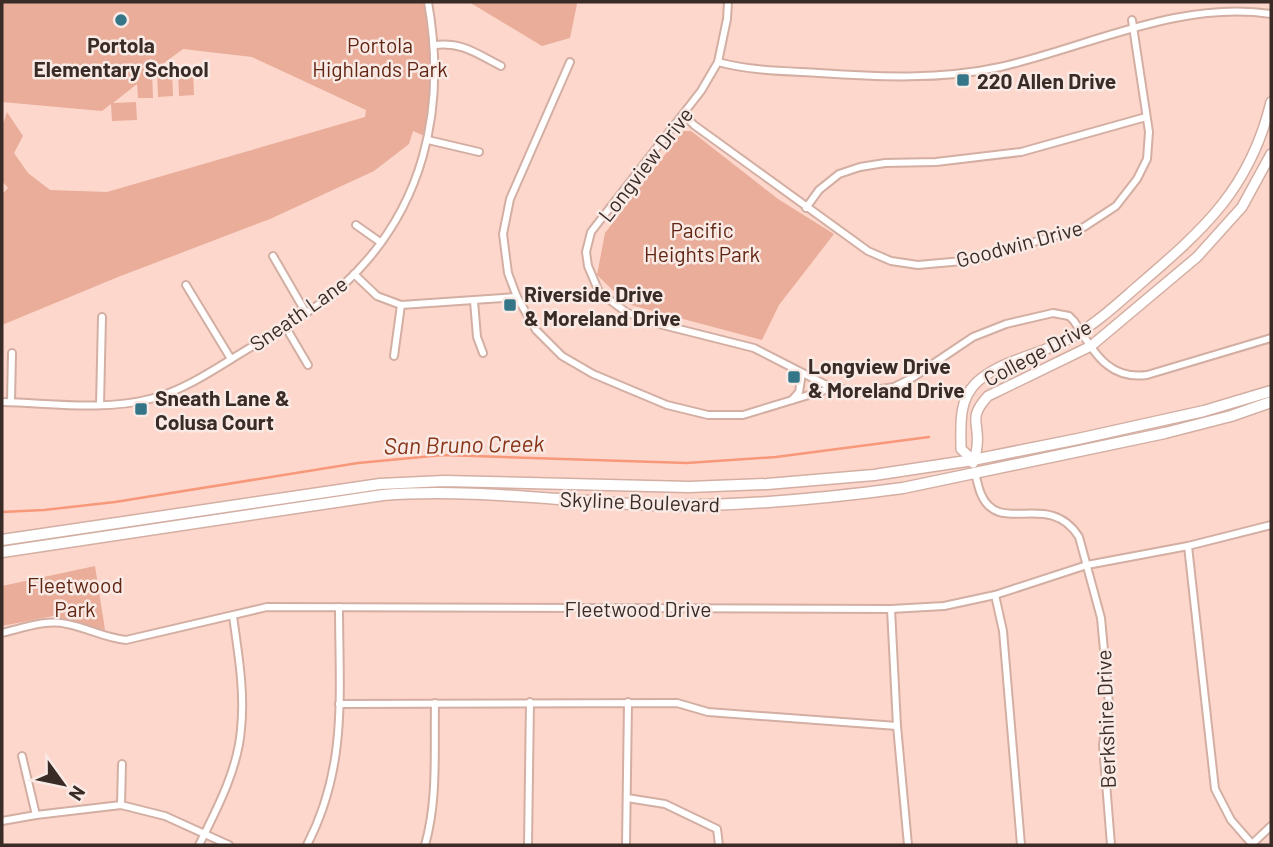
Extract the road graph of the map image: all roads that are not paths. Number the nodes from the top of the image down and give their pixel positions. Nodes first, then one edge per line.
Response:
1 (428, 2) edge
2 (728, 2) edge
3 (1233, 3) edge
4 (1271, 14) edge
5 (1144, 16) dead end
6 (1132, 20) junction
7 (435, 45) junction
8 (570, 62) dead end
9 (718, 62) junction
10 (501, 66) dead end
11 (1271, 102) edge
12 (684, 115) junction
13 (1146, 117) junction
14 (428, 140) junction
15 (480, 152) dead end
16 (1271, 154) edge
17 (806, 208) junction
18 (356, 225) dead end
19 (380, 243) junction
20 (273, 256) dead end
21 (354, 274) junction
22 (186, 285) dead end
23 (517, 297) junction
24 (474, 301) junction
25 (401, 305) junction
26 (306, 313) junction
27 (102, 317) dead end
28 (285, 326) junction
29 (1271, 338) edge
30 (1086, 339) junction
31 (12, 353) dead end
32 (483, 353) dead end
33 (394, 356) dead end
34 (231, 359) junction
35 (308, 365) dead end
36 (802, 373) junction
37 (832, 388) junction
38 (1271, 391) edge
39 (790, 401) junction
40 (2, 402) edge
41 (11, 402) junction
42 (1271, 402) edge
43 (100, 405) junction
44 (973, 460) junction
45 (975, 473) junction
46 (1271, 525) edge
47 (2, 540) edge
48 (1188, 545) junction
49 (2, 552) edge
50 (1087, 565) junction
51 (995, 595) junction
52 (339, 607) junction
53 (891, 609) junction
54 (233, 616) junction
55 (2, 633) edge
56 (530, 702) junction
57 (628, 702) junction
58 (435, 703) junction
59 (339, 704) junction
60 (897, 726) junction
61 (22, 756) dead end
62 (122, 764) dead end
63 (627, 798) junction
64 (121, 805) junction
65 (36, 815) junction
66 (2, 821) edge
67 (1271, 826) edge
68 (205, 833) junction
69 (199, 845) edge
70 (229, 845) edge
71 (307, 845) edge
72 (425, 845) edge
73 (528, 845) edge
74 (626, 845) edge
75 (719, 845) edge
76 (908, 845) edge
77 (1021, 845) edge
78 (1111, 845) edge
79 (1252, 845) edge

1 - 7 street, Sneath Lane
2 - 9 street, Longview Drive
3 - 4 street
5 - 6 street
6 - 9 street
6 - 13 street, Goodwin Drive
7 - 10 street
7 - 14 street, Sneath Lane
8 - 23 street
9 - 12 street, Longview Drive
11 - 30 street, College Drive
12 - 17 street, Goodwin Drive
12 - 36 street, Longview Drive
13 - 17 street
13 - 17 street, Goodwin Drive
14 - 15 street
14 - 19 street, Sneath Lane
16 - 30 street, College Drive
18 - 19 street
19 - 21 street, Sneath Lane
20 - 26 street
21 - 25 street
21 - 26 street, Sneath Lane
22 - 34 street
23 - 24 street
23 - 39 street
24 - 25 street
24 - 32 street
25 - 33 street
26 - 28 street, Sneath Lane
27 - 43 street
28 - 34 street, Sneath Lane
28 - 35 street
29 - 30 street
30 - 37 street, Longview Drive
30 - 44 street, College Drive
30 - 44 street, College Drive
31 - 41 street
34 - 43 street, Sneath Lane
36 - 37 street, Longview Drive
36 - 39 street
37 - 39 street
38 - 44 main road, Skyline Boulevard
40 - 41 street, Sneath Lane
41 - 43 street, Sneath Lane
42 - 45 main road, Skyline Boulevard
44 - 45 street, Berkshire Drive
44 - 47 main road, Skyline Boulevard
45 - 49 main road, Skyline Boulevard
45 - 50 street, Berkshire Drive
46 - 48 street, Fleetwood Drive
48 - 50 street, Fleetwood Drive
48 - 79 street
50 - 51 street, Fleetwood Drive
50 - 78 street, Berkshire Drive
51 - 53 street, Fleetwood Drive
51 - 77 street
52 - 53 street, Fleetwood Drive
52 - 54 street, Fleetwood Drive
52 - 59 street
53 - 60 street
54 - 55 street, Fleetwood Drive
54 - 68 street
56 - 57 street
56 - 58 street
56 - 73 street
57 - 60 street
57 - 63 street
58 - 59 street
58 - 72 street
59 - 71 street
60 - 76 street
61 - 65 street
62 - 64 street
63 - 74 street
63 - 75 street
64 - 65 street
64 - 68 street
65 - 66 street
67 - 79 street
68 - 69 street
68 - 70 street

